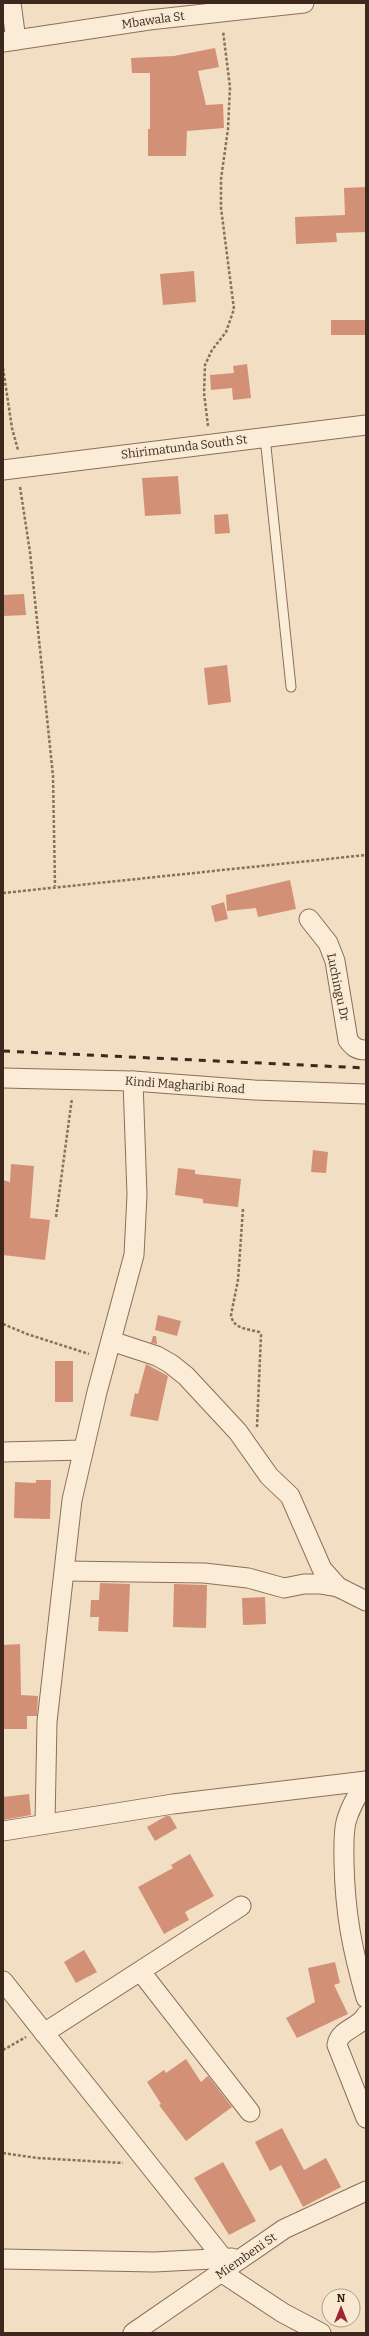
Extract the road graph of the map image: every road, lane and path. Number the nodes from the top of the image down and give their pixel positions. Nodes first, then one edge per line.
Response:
1 (11, 3) edge
2 (304, 3) edge
3 (221, 11) junction
4 (9, 41) edge
5 (3, 368) edge
6 (366, 425) edge
7 (265, 437) junction
8 (210, 444) junction
9 (15, 469) edge
10 (291, 687) dead end
11 (366, 855) edge
12 (55, 886) junction
13 (3, 892) edge
14 (309, 919) dead end
15 (366, 1050) edge
16 (3, 1078) edge
17 (74, 1080) junction
18 (133, 1081) junction
19 (366, 1094) edge
20 (243, 1209) dead end
21 (56, 1217) dead end
22 (3, 1324) edge
23 (111, 1341) junction
24 (106, 1360) junction
25 (83, 1450) junction
26 (3, 1452) edge
27 (255, 1457) junction
28 (66, 1571) junction
29 (338, 1588) junction
30 (366, 1601) edge
31 (366, 1781) edge
32 (45, 1823) junction
33 (3, 1831) edge
34 (241, 1906) dead end
35 (141, 1972) junction
36 (3, 1981) edge
37 (366, 1998) edge
38 (366, 2015) edge
39 (42, 2031) junction
40 (3, 2050) edge
41 (250, 2112) dead end
42 (366, 2118) edge
43 (3, 2153) edge
44 (148, 2163) junction
45 (366, 2191) edge
46 (3, 2259) edge
47 (222, 2265) junction
48 (133, 2333) edge
49 (321, 2333) edge

1 - 4 street
2 - 3 street, Mbawala St
3 - 4 street, Mbawala St
3 - 8 path
5 - 9 path
6 - 7 street, Shirimatunda South St
7 - 8 street, Shirimatunda South St
7 - 10 lane
8 - 9 street, Shirimatunda South St
9 - 12 path
11 - 12 path
12 - 13 path
14 - 15 street, Luchingu Dr
16 - 17 street, Kindi Magharibi Road
17 - 18 street, Kindi Magharibi Road
17 - 21 path
18 - 19 street, Kindi Magharibi Road
18 - 23 street
20 - 27 path
22 - 24 path
23 - 24 street
23 - 27 street
24 - 25 street
25 - 26 street
25 - 28 street
27 - 29 street
28 - 29 street
28 - 32 street
29 - 30 street
31 - 32 street
31 - 37 street
32 - 33 street
34 - 35 street
35 - 39 street
35 - 41 street
36 - 39 street
38 - 42 street
39 - 40 path
39 - 44 street
43 - 44 path
44 - 47 street
45 - 47 street, Miembeni St
46 - 47 street
47 - 48 street, Miembeni St
47 - 49 street

